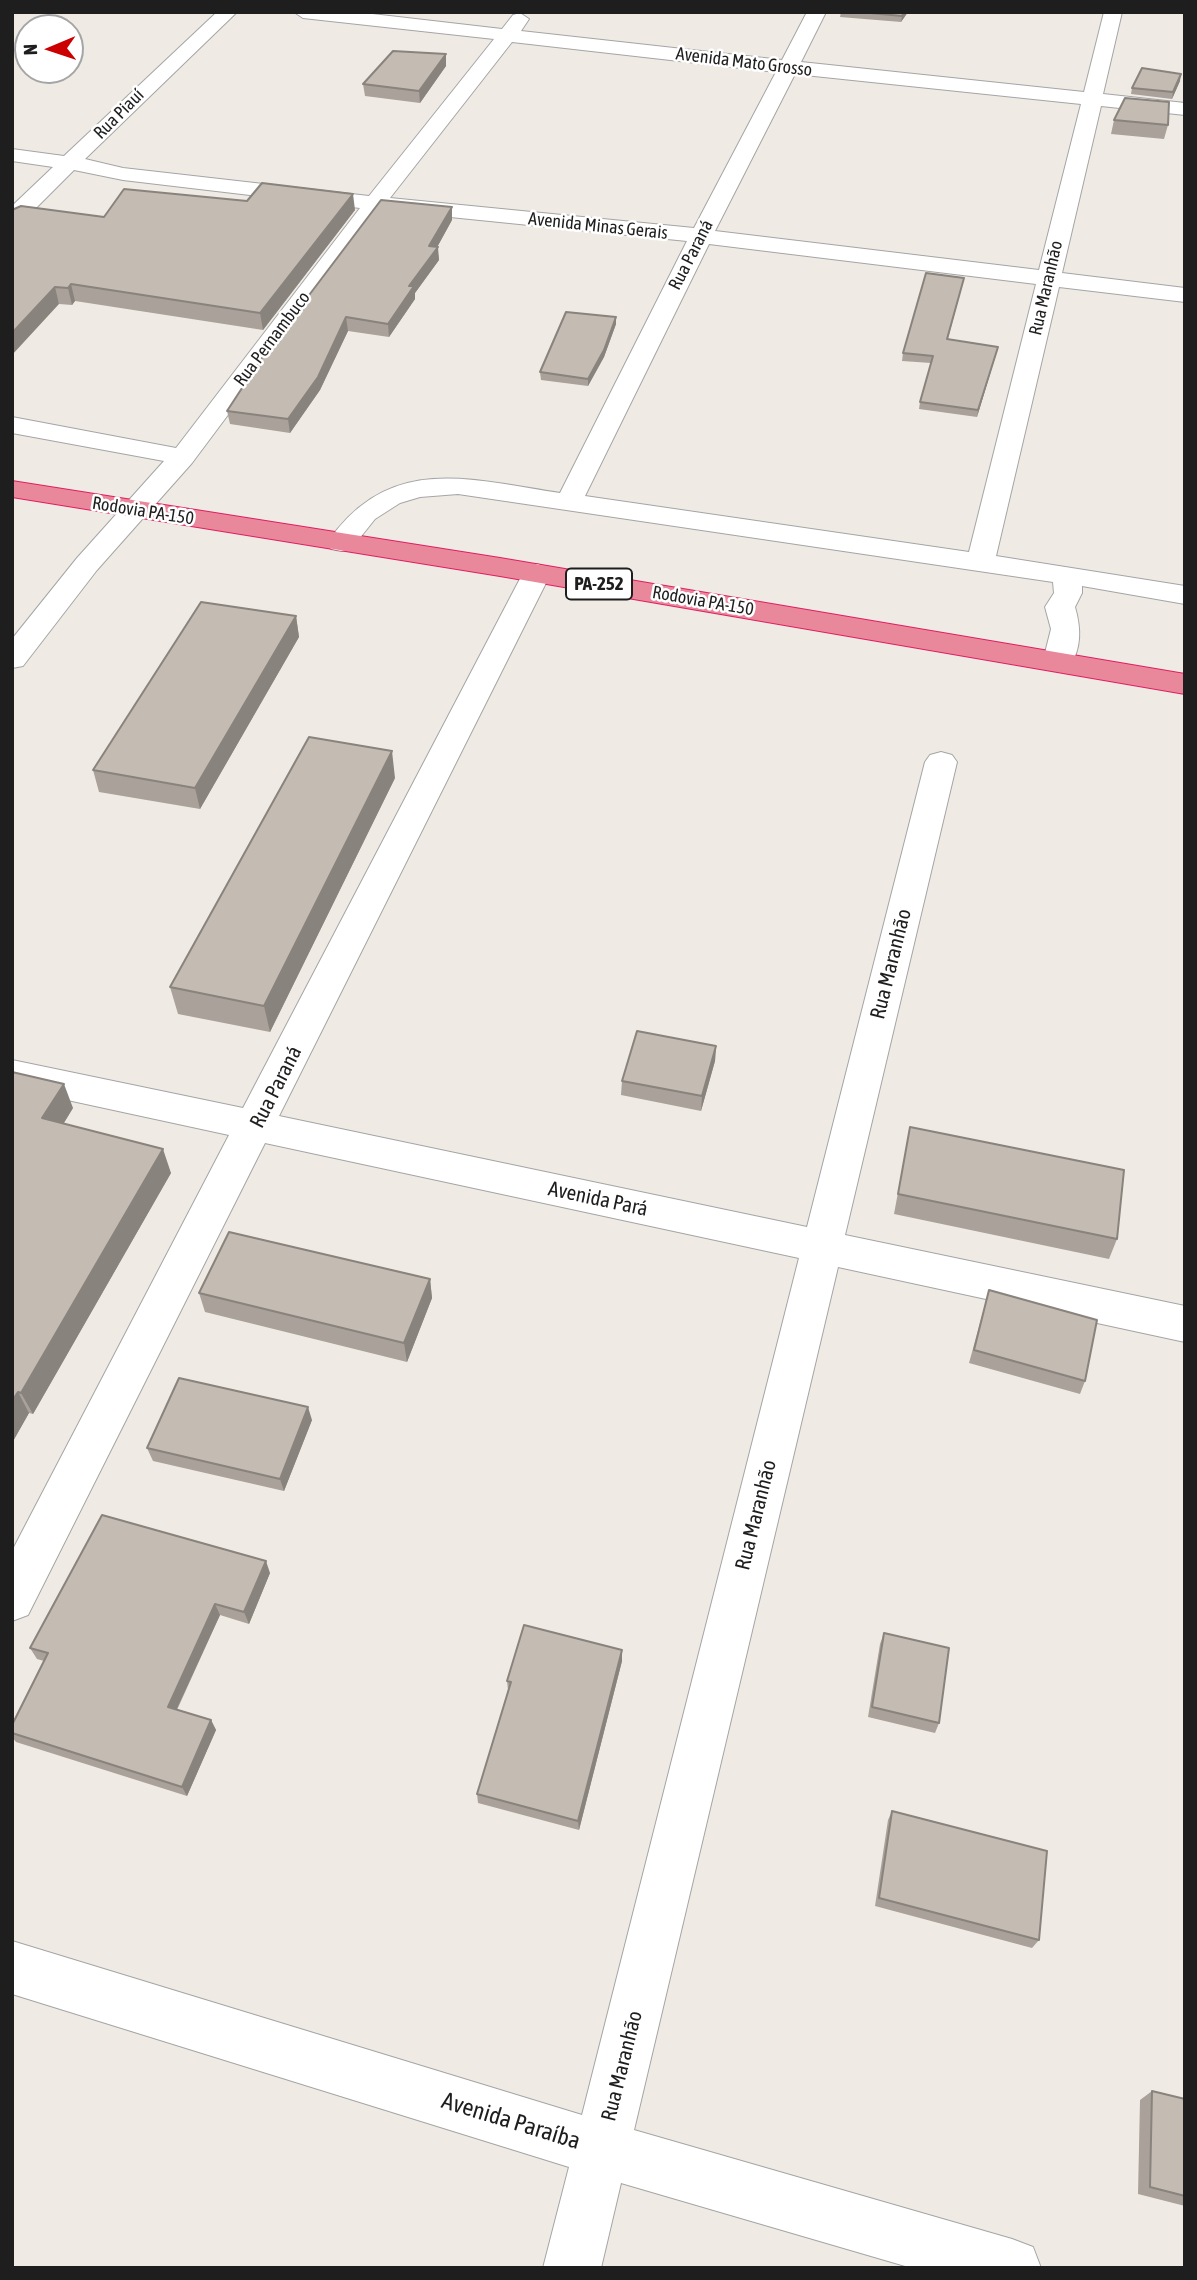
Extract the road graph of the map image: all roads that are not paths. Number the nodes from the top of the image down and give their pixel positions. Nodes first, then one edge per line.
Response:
1 (228, 12) edge
2 (303, 12) edge
3 (526, 12) edge
4 (817, 12) edge
5 (1113, 12) edge
6 (509, 34) junction
7 (788, 68) junction
8 (1090, 99) junction
9 (1185, 109) edge
10 (12, 156) edge
11 (71, 163) junction
12 (375, 204) junction
13 (12, 219) edge
14 (701, 236) junction
15 (1049, 278) junction
16 (1185, 295) edge
17 (12, 425) edge
18 (183, 457) junction
19 (12, 489) edge
20 (570, 500) junction
21 (136, 510) junction
22 (341, 542) junction
23 (980, 563) junction
24 (537, 573) junction
25 (1067, 575) junction
26 (1185, 595) edge
27 (12, 659) edge
28 (1058, 661) junction
29 (1185, 684) edge
30 (941, 762) dead end
31 (12, 1074) edge
32 (256, 1127) junction
33 (821, 1246) junction
34 (1185, 1324) edge
35 (12, 1600) edge
36 (12, 1967) edge
37 (602, 2149) junction
38 (572, 2268) edge
39 (1012, 2268) edge

1 - 11 street, Rua Piauí
2 - 6 street, Avenida Mato Grosso
3 - 6 street, Rua Pernambuco
4 - 7 street, Rua Paraná
5 - 8 street, Rua Maranhão
6 - 7 street, Avenida Mato Grosso
6 - 12 street, Rua Pernambuco
7 - 8 street, Avenida Mato Grosso
7 - 14 street, Rua Paraná
8 - 9 street, Avenida Mato Grosso
8 - 15 street, Rua Maranhão
10 - 11 street, Avenida Minas Gerais
11 - 12 street, Avenida Minas Gerais
11 - 13 street, Rua Piauí
12 - 14 street, Avenida Minas Gerais
12 - 18 street, Rua Pernambuco
14 - 15 street, Avenida Minas Gerais
14 - 20 street, Rua Paraná
15 - 16 street, Avenida Minas Gerais
15 - 23 street, Rua Maranhão
17 - 18 street
18 - 21 street, Rua Pernambuco
19 - 21 highway, Rodovia PA-150 / PA-252
20 - 22 street
20 - 23 street
21 - 22 highway, Rodovia PA-150 / PA-252
21 - 27 street, Rua Pernambuco
22 - 24 highway, Rodovia PA-150 / PA-252
23 - 25 street
24 - 28 highway, Rodovia PA-150 / PA-252
24 - 32 street, Rua Paraná
25 - 26 street
25 - 28 street
28 - 29 highway, Rodovia PA-150 / PA-252
30 - 33 street, Rua Maranhão
31 - 32 street, Avenida Pará
32 - 33 street, Avenida Pará
32 - 35 street, Rua Paraná
33 - 34 street, Avenida Pará
33 - 37 street, Rua Maranhão
36 - 37 street, Avenida Paraíba
37 - 38 street, Rua Maranhão
37 - 39 street, Avenida Paraíba

